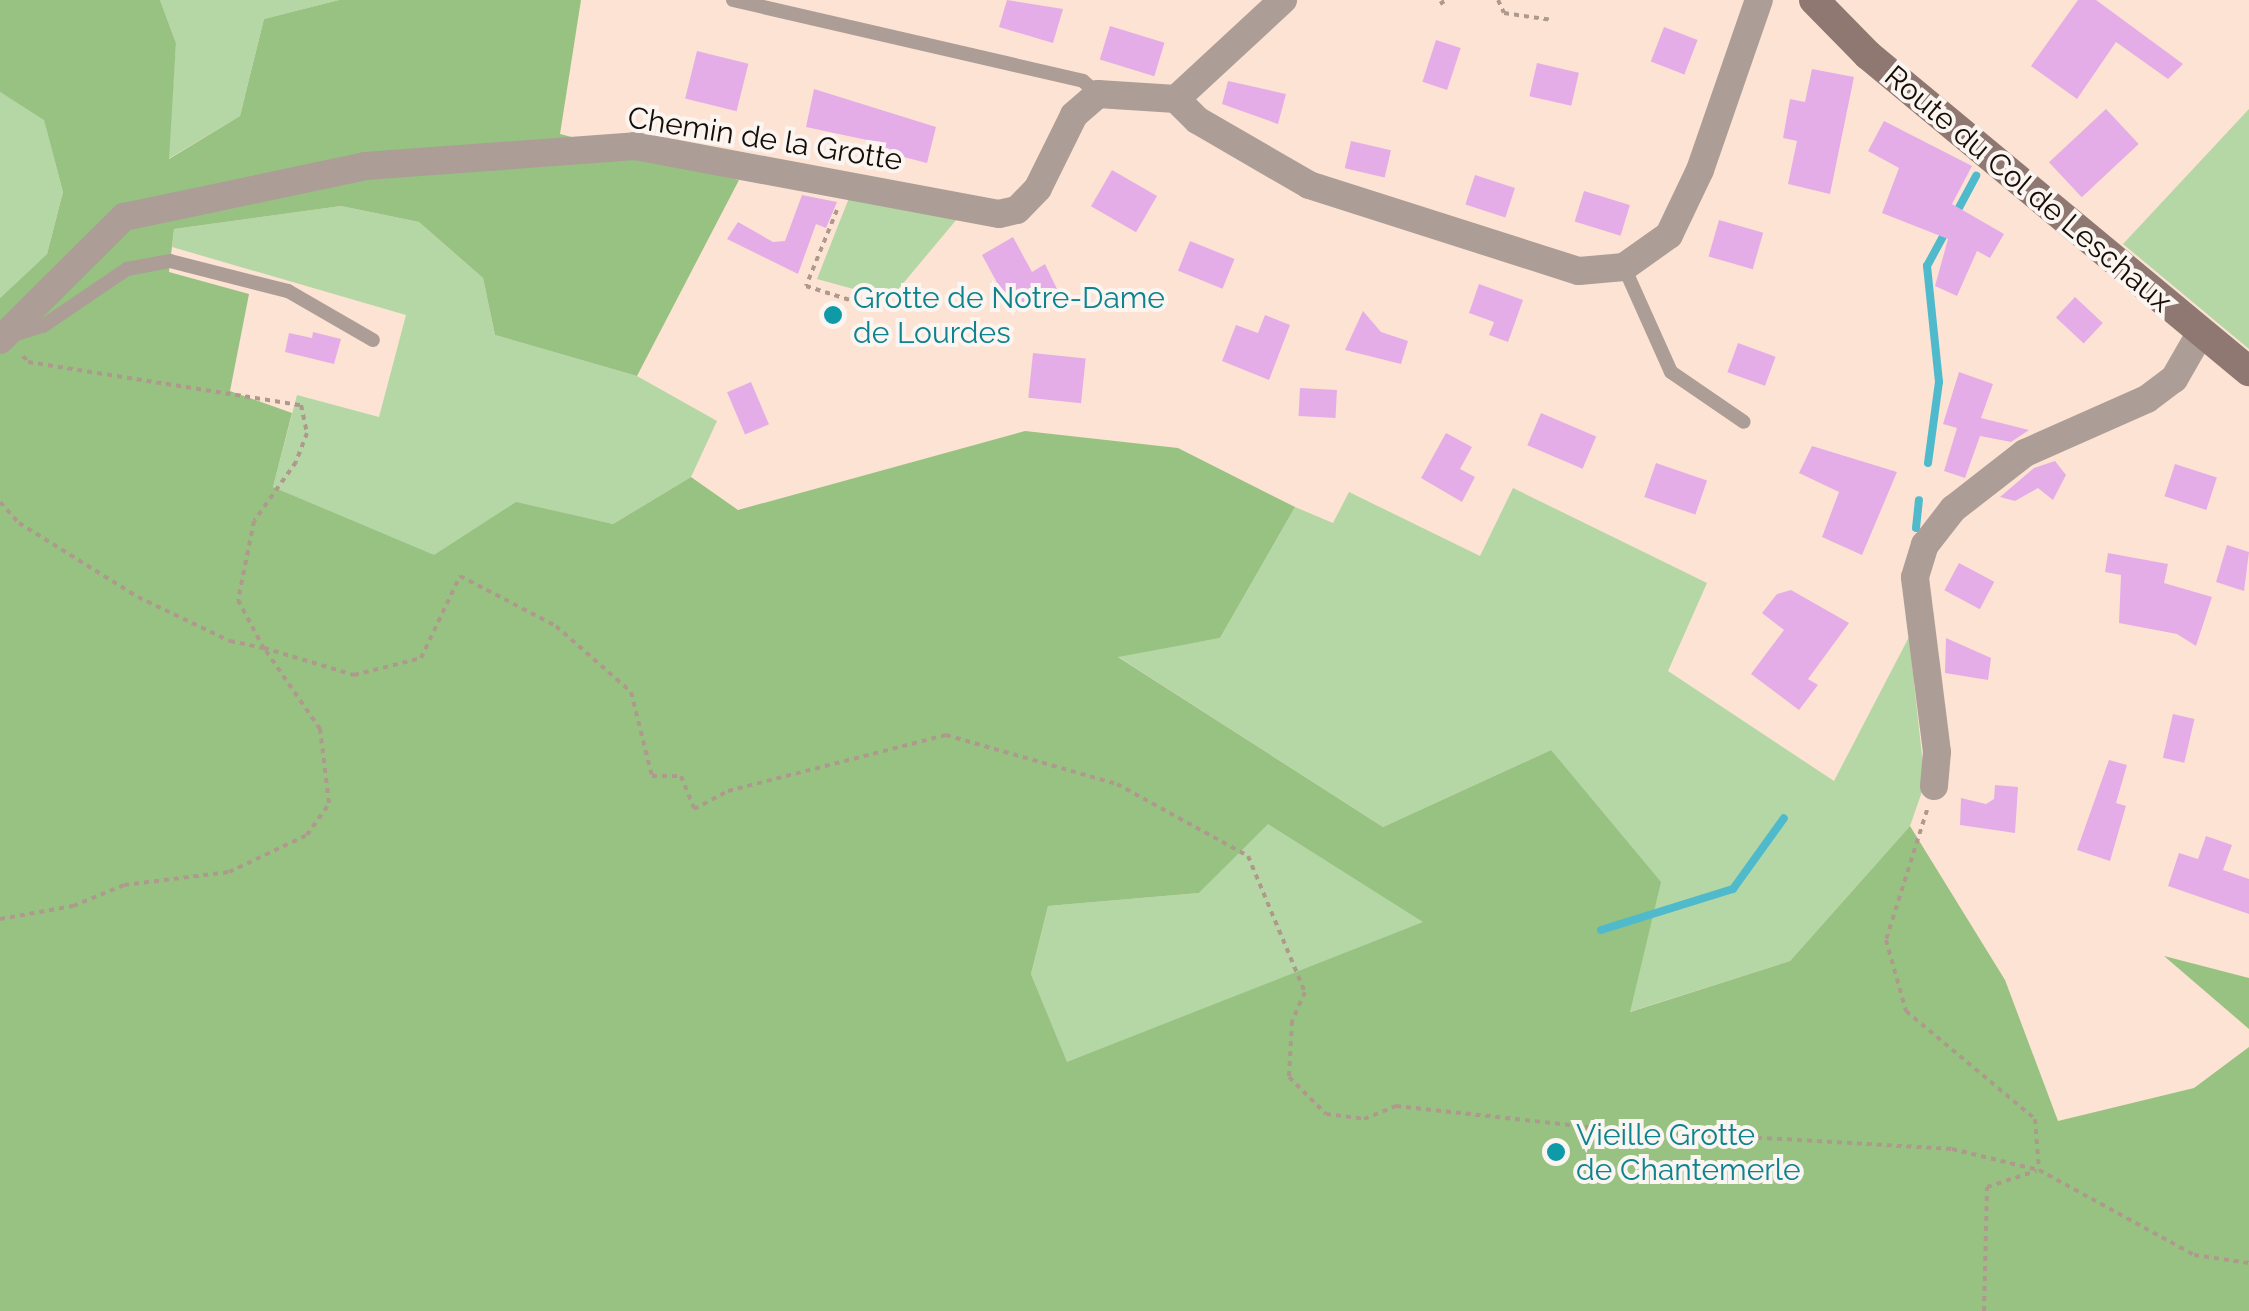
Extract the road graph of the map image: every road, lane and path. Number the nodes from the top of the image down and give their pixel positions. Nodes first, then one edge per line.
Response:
1 (733, 0) edge
2 (1284, 0) edge
3 (1446, 0) edge
4 (1498, 0) edge
5 (1759, 0) edge
6 (1814, 0) edge
7 (1440, 4) dead end
8 (1552, 20) dead end
9 (1098, 94) junction
10 (1176, 99) junction
11 (848, 183) junction
12 (1624, 266) junction
13 (850, 300) dead end
14 (2201, 332) junction
15 (4, 338) edge
16 (373, 340) dead end
17 (2249, 370) edge
18 (1744, 422) dead end
19 (0, 502) edge
20 (264, 648) junction
21 (1934, 786) joint
22 (0, 919) edge
23 (2039, 1170) junction
24 (2249, 1263) edge
25 (1984, 1311) edge

1 - 9 lane
2 - 10 street
3 - 7 path
4 - 8 path
5 - 12 street
6 - 14 main road, Route du Col de Leschaux
9 - 10 street
9 - 11 street, Chemin de la Grotte
10 - 12 street
11 - 13 path
11 - 15 street, Chemin de la Grotte
12 - 18 lane
14 - 17 main road, Route du Col de Leschaux
14 - 21 street
15 - 16 lane
15 - 20 path
19 - 20 path
20 - 22 path
20 - 23 path
21 - 23 path
23 - 24 path
23 - 25 path

